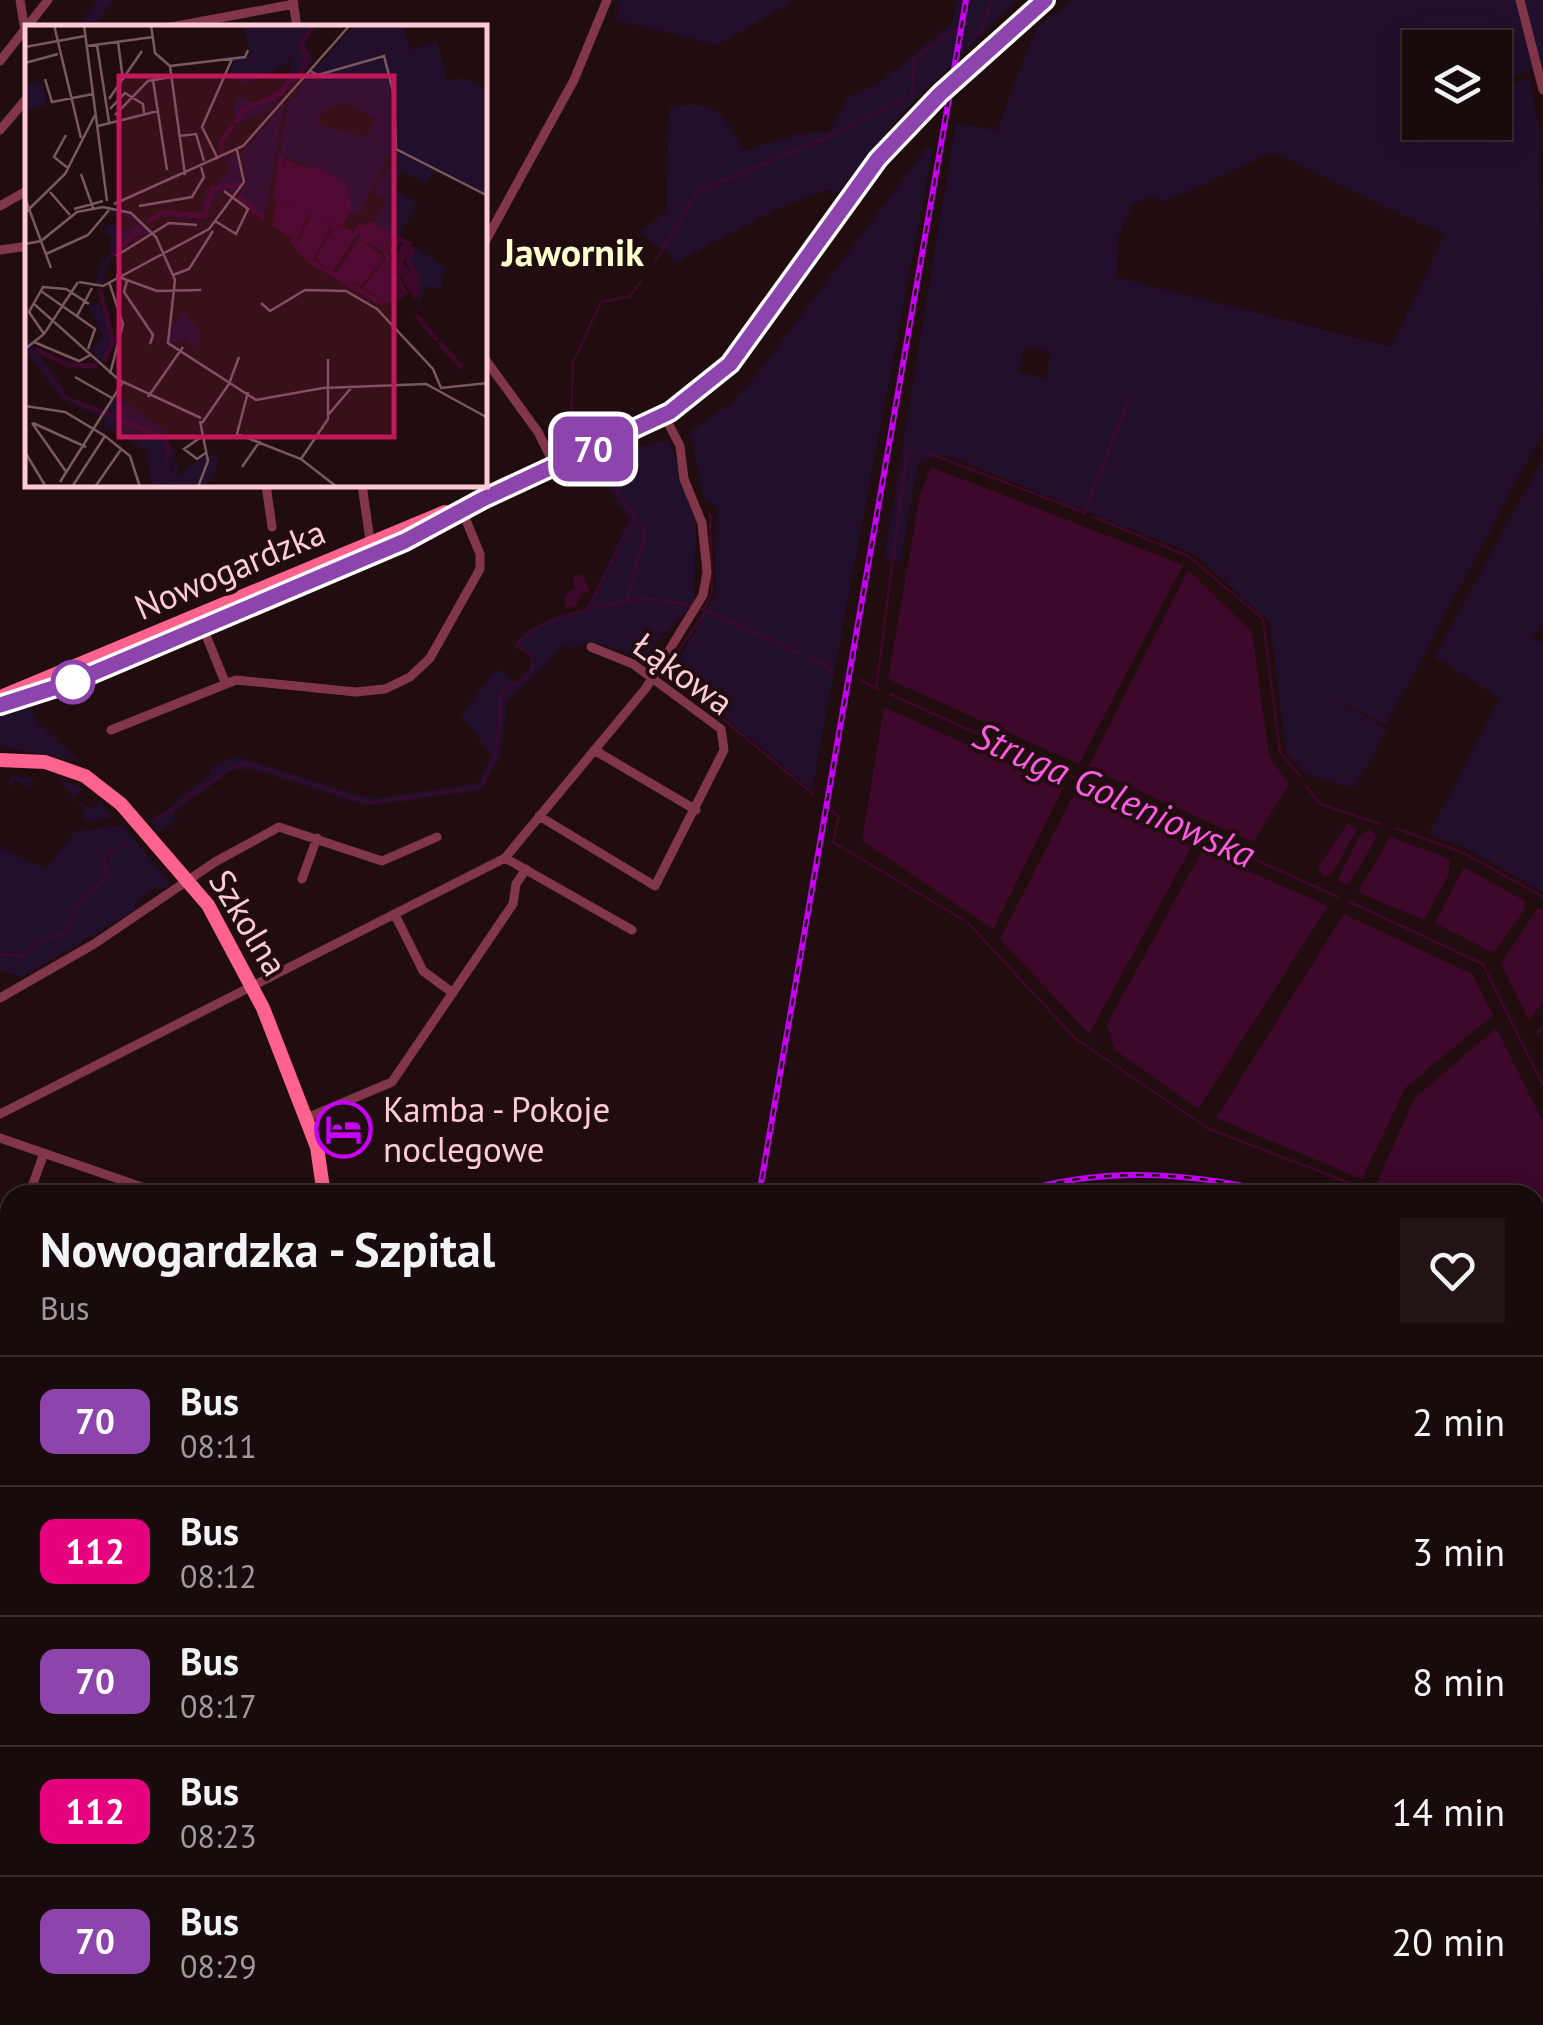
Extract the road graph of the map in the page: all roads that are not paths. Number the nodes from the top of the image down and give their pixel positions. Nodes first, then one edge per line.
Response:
1 (20, 0) edge
2 (48, 0) edge
3 (607, 0) edge
4 (1045, 0) edge
5 (1520, 0) edge
6 (293, 2) edge
7 (192, 24) edge
8 (29, 25) edge
9 (25, 31) joint
10 (0, 61) edge
11 (1543, 90) edge
12 (25, 99) edge
13 (0, 130) edge
14 (25, 192) edge
15 (0, 206) edge
16 (488, 237) edge
17 (25, 246) edge
18 (0, 250) edge
19 (488, 363) edge
20 (664, 415) junction
21 (555, 466) junction
22 (266, 488) edge
23 (362, 488) edge
24 (461, 508) junction
25 (272, 528) dead end
26 (372, 549) junction
27 (203, 628) junction
28 (591, 647) dead end
29 (651, 679) junction
30 (225, 682) junction
31 (0, 696) edge
32 (0, 705) edge
33 (111, 730) dead end
34 (594, 750) junction
35 (0, 757) edge
36 (696, 810) junction
37 (539, 816) junction
38 (437, 837) dead end
39 (317, 838) junction
40 (505, 858) junction
41 (526, 868) junction
42 (189, 879) junction
43 (302, 879) dead end
44 (395, 915) junction
45 (632, 930) dead end
46 (253, 985) junction
47 (453, 993) junction
48 (0, 998) edge
49 (0, 1114) edge
50 (306, 1118) junction
51 (0, 1138) edge
52 (44, 1153) junction
53 (33, 1185) edge
54 (135, 1185) edge
55 (323, 1185) edge

1 - 9 street
2 - 8 street
3 - 16 street
4 - 20 street, Nowogardzka
5 - 11 street
6 - 7 street
9 - 10 street
12 - 13 street
14 - 15 street
17 - 18 street
19 - 21 street
20 - 21 street, Nowogardzka
20 - 29 street
21 - 24 street, Nowogardzka
22 - 25 street
23 - 26 street
24 - 26 street, Nowogardzka
24 - 30 street
26 - 27 street, Nowogardzka
26 - 31 street, Nowogardzka
27 - 30 street
27 - 32 street, Nowogardzka
28 - 29 street, Łąkowa
29 - 34 street
29 - 36 street, Łąkowa
30 - 33 street
34 - 36 street
34 - 37 street
35 - 42 street, Szkolna
36 - 37 street
37 - 40 street
38 - 39 street
39 - 42 street
39 - 43 street
40 - 41 street
40 - 44 street
41 - 45 street
41 - 47 street
42 - 46 street, Szkolna
42 - 48 street
44 - 46 street
44 - 47 street
46 - 49 street
46 - 50 street, Szkolna
47 - 50 street
50 - 55 street, Szkolna
51 - 52 street
52 - 53 street
52 - 54 street

